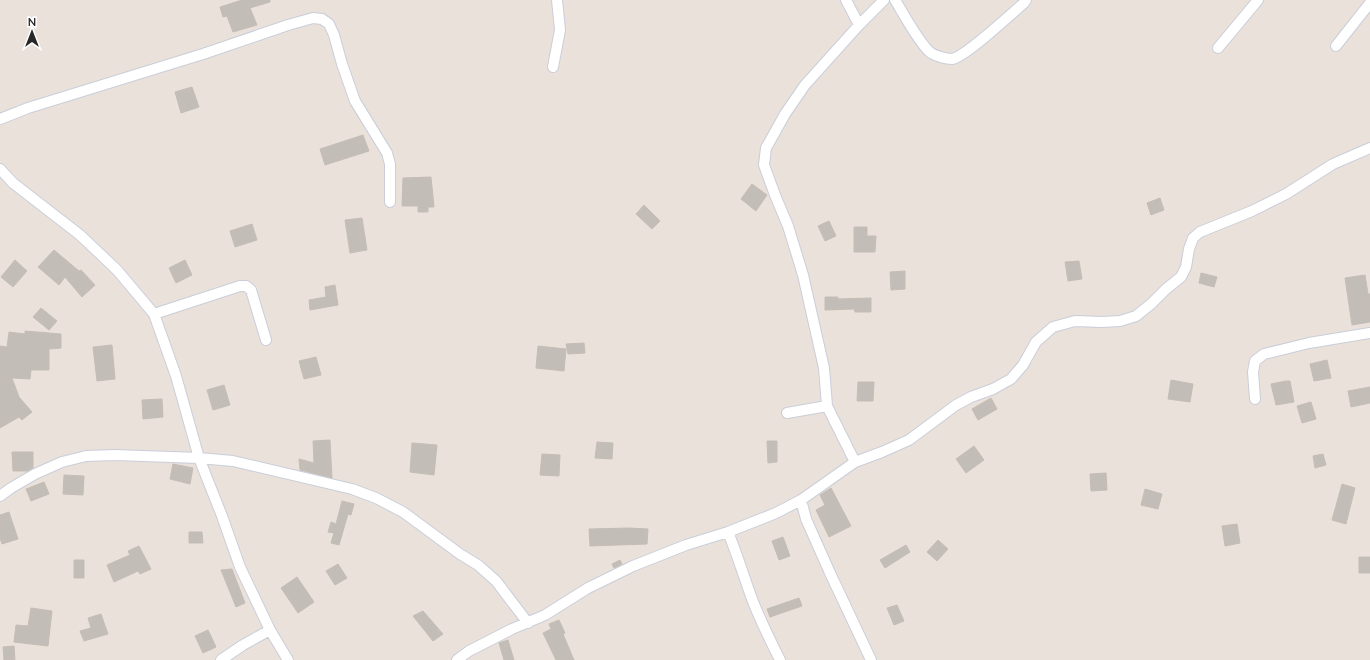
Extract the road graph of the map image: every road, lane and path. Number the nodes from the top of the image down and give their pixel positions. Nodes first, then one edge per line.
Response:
1 (557, 0) edge
2 (846, 0) edge
3 (884, 0) edge
4 (895, 0) edge
5 (1026, 0) edge
6 (1258, 0) edge
7 (1370, 3) edge
8 (858, 24) junction
9 (1336, 46) dead end
10 (1218, 48) dead end
11 (552, 67) dead end
12 (0, 119) edge
13 (1370, 148) edge
14 (0, 169) edge
15 (390, 202) dead end
16 (154, 314) junction
17 (1370, 333) edge
18 (266, 340) dead end
19 (1255, 399) dead end
20 (827, 406) junction
21 (787, 413) dead end
22 (199, 458) junction
23 (855, 462) junction
24 (0, 496) edge
25 (801, 500) junction
26 (728, 532) junction
27 (528, 623) junction
28 (270, 630) junction
29 (221, 660) edge
30 (288, 660) edge
31 (457, 660) edge
32 (780, 660) edge
33 (871, 660) edge

1 - 11 street
2 - 8 street
3 - 8 street
4 - 5 street
6 - 10 street
7 - 9 street
8 - 20 street
12 - 15 street
13 - 23 street
14 - 16 street
16 - 18 street
16 - 22 street
17 - 19 street
20 - 21 street
20 - 23 street
22 - 24 street
22 - 27 street
22 - 28 street
23 - 25 street
25 - 26 street
25 - 33 street
26 - 27 street
26 - 32 street
27 - 31 street
28 - 29 street
28 - 30 street

